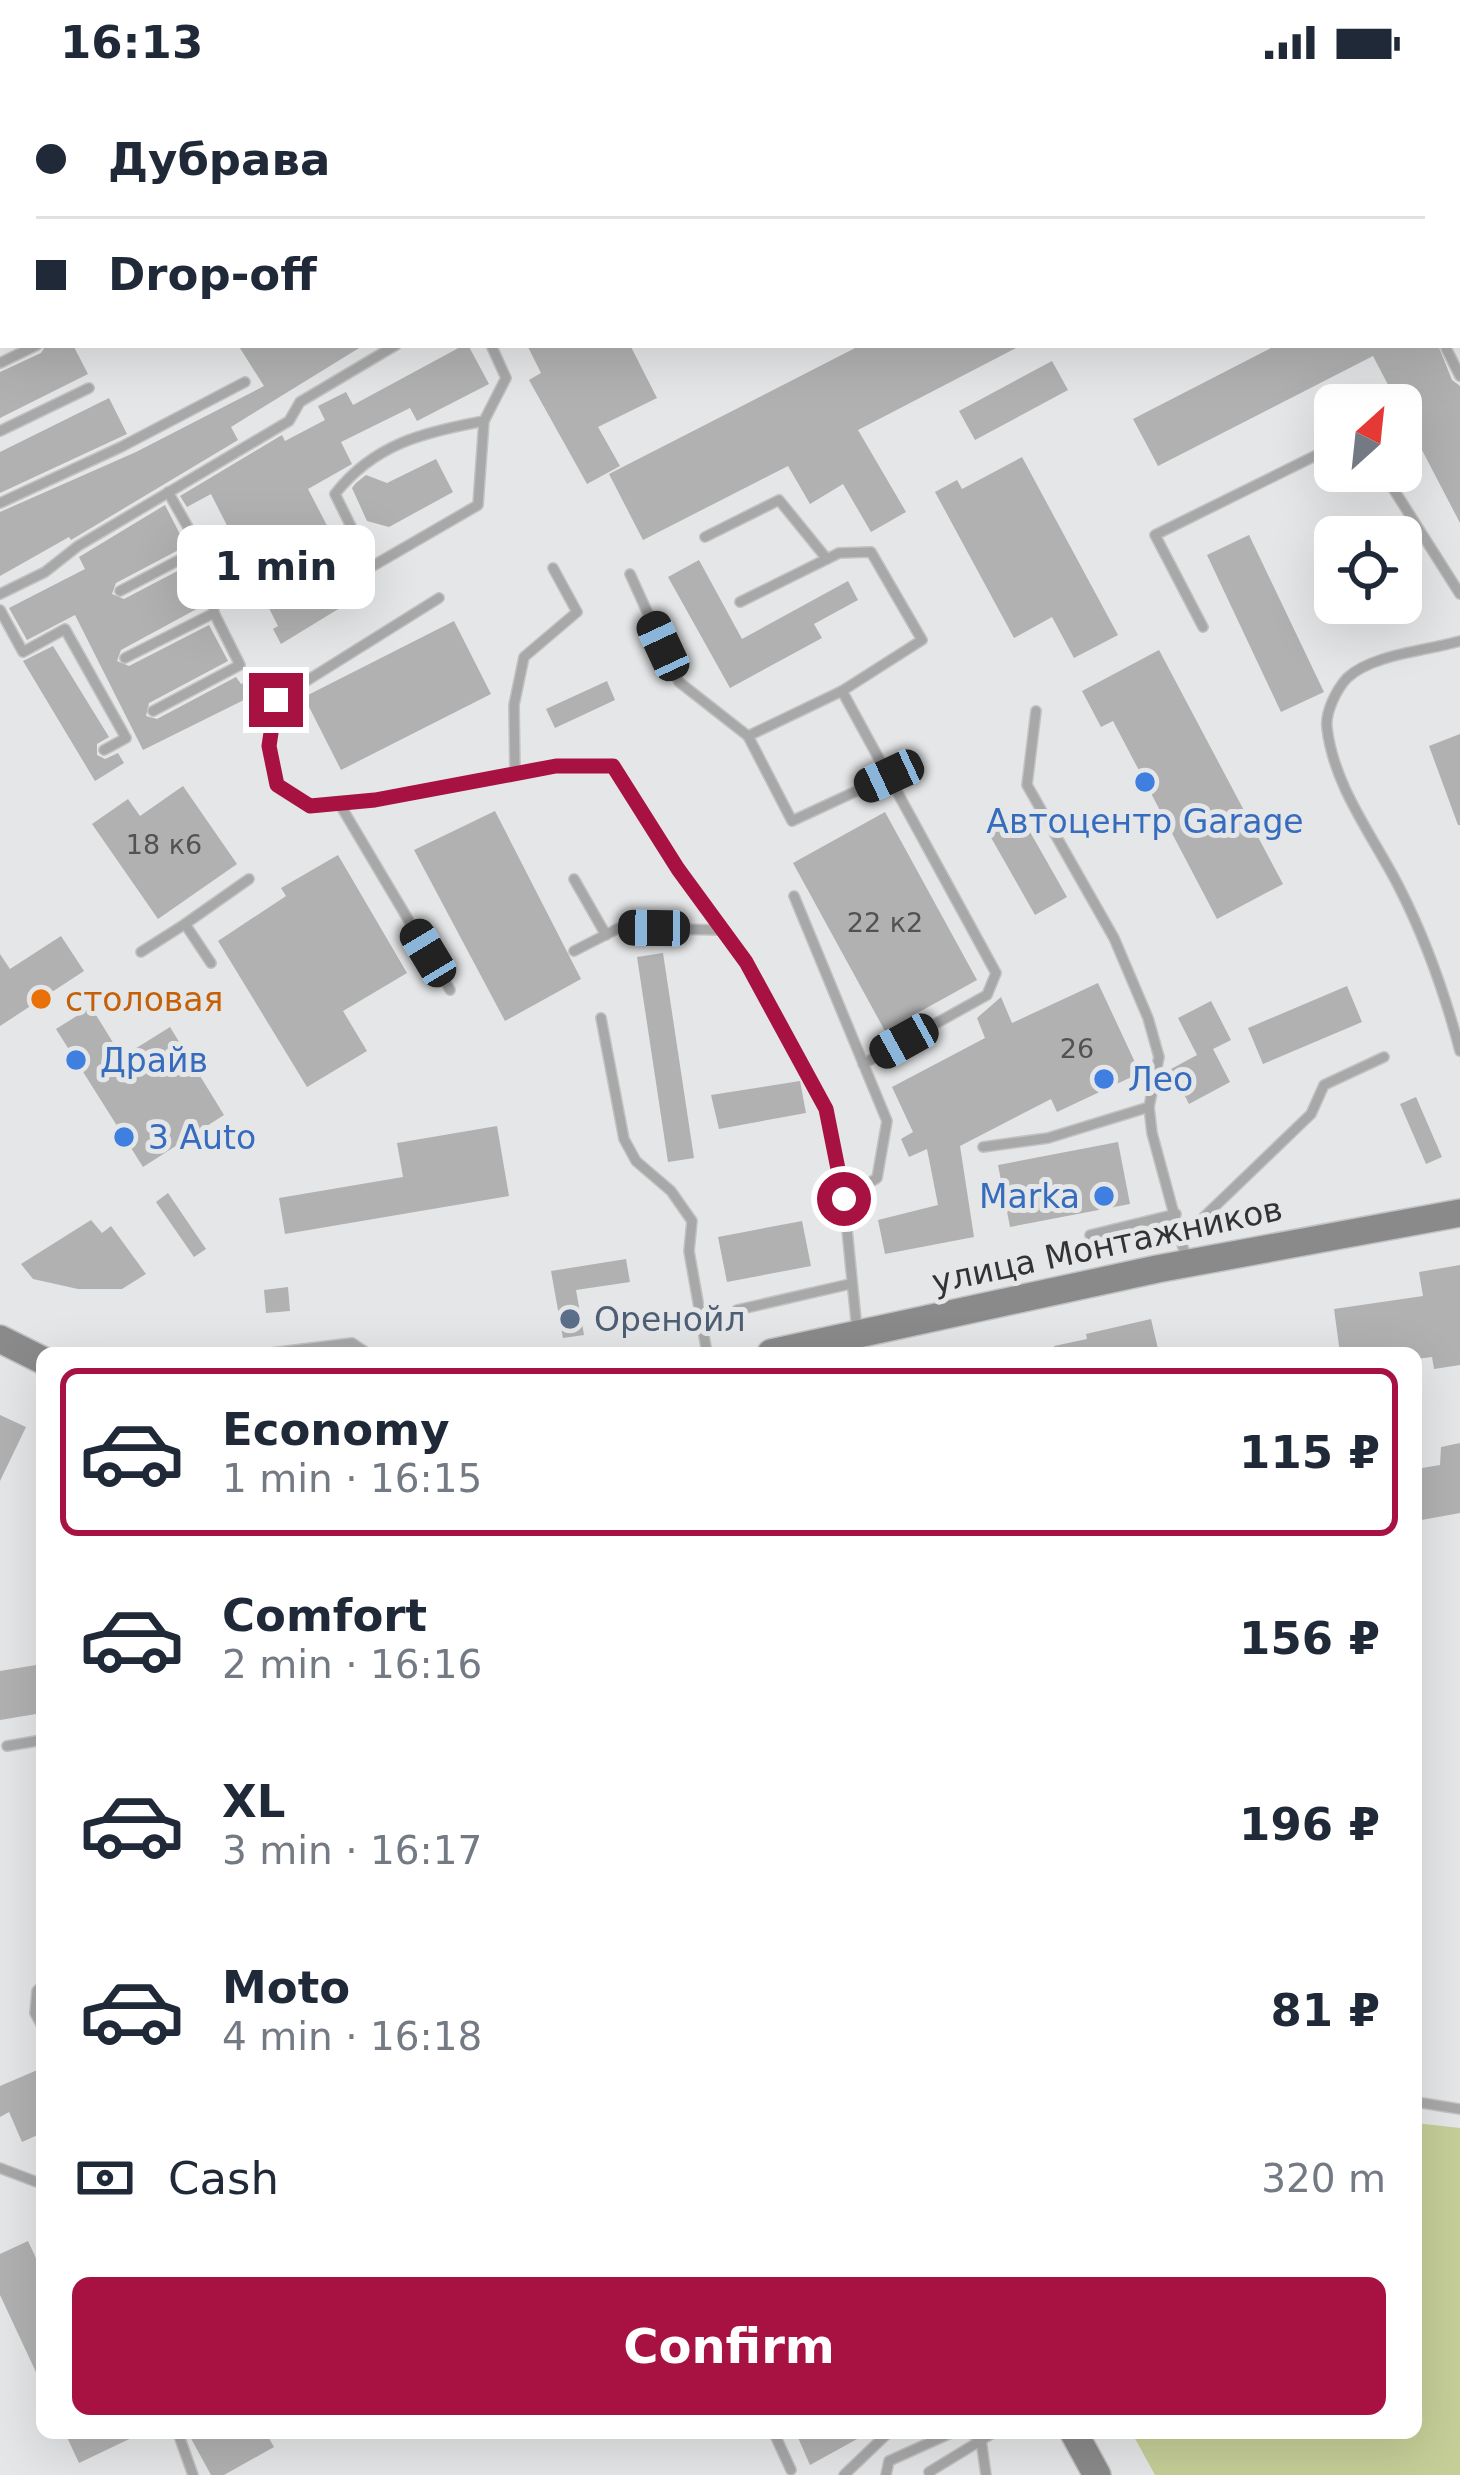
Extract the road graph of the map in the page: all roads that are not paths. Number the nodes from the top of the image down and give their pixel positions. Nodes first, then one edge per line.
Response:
1 (31, 348) edge
2 (391, 348) edge
3 (492, 348) edge
4 (1445, 348) dead end
5 (0, 363) edge
6 (1460, 376) edge
7 (245, 382) dead end
8 (89, 388) dead end
9 (484, 421) junction
10 (0, 431) edge
11 (1314, 456) edge
12 (168, 492) junction
13 (1395, 492) edge
14 (0, 503) edge
15 (705, 536) dead end
16 (200, 549) junction
17 (827, 559) junction
18 (553, 568) dead end
19 (630, 574) dead end
20 (119, 591) dead end
21 (0, 594) edge
22 (1460, 595) edge
23 (439, 598) dead end
24 (740, 602) dead end
25 (0, 610) edge
26 (214, 613) junction
27 (1203, 627) dead end
28 (1460, 641) edge
29 (125, 658) dead end
30 (842, 691) junction
31 (153, 711) dead end
32 (1036, 711) dead end
33 (748, 736) junction
34 (104, 750) dead end
35 (515, 774) junction
36 (889, 776) junction
37 (339, 803) junction
38 (249, 879) dead end
39 (574, 879) dead end
40 (794, 896) dead end
41 (185, 924) junction
42 (722, 930) junction
43 (606, 935) junction
44 (574, 951) dead end
45 (141, 952) dead end
46 (211, 962) dead end
47 (450, 990) dead end
48 (601, 1018) dead end
49 (1460, 1052) edge
50 (1384, 1057) dead end
51 (863, 1064) junction
52 (1149, 1107) junction
53 (983, 1147) dead end
54 (844, 1199) junction
55 (1460, 1213) edge
56 (1176, 1214) junction
57 (1090, 1234) dead end
58 (1185, 1251) junction
59 (850, 1284) junction
60 (737, 1310) dead end
61 (858, 1335) junction
62 (0, 1339) edge
63 (320, 1347) edge
64 (358, 1347) edge
65 (706, 1347) edge
66 (800, 1347) edge
67 (36, 1357) edge
68 (36, 1741) edge
69 (8, 1746) dead end
70 (1422, 2103) edge
71 (1460, 2109) edge
72 (0, 2168) edge
73 (36, 2182) edge
74 (180, 2439) edge
75 (777, 2439) edge
76 (883, 2439) edge
77 (938, 2439) edge
78 (973, 2439) edge
79 (977, 2439) edge
80 (1077, 2439) edge
81 (790, 2470) dead end
82 (193, 2475) edge
83 (844, 2475) edge
84 (886, 2475) edge
85 (930, 2475) edge
86 (986, 2475) edge
87 (1097, 2475) edge

1 - 5 lane
2 - 12 lane
3 - 9 lane
4 - 6 lane
7 - 14 lane
8 - 10 lane
9 - 9 lane
11 - 27 lane
12 - 16 lane
12 - 21 lane
13 - 22 lane
15 - 17 lane
16 - 20 lane
16 - 26 lane
17 - 24 lane
17 - 30 lane
18 - 35 lane
19 - 33 lane
23 - 37 lane
25 - 34 lane
26 - 29 lane
26 - 31 lane
28 - 49 lane
30 - 33 lane
30 - 36 lane
32 - 52 lane
33 - 36 lane
35 - 37 lane
35 - 42 lane
36 - 51 lane
37 - 47 lane
38 - 41 lane
39 - 43 lane
40 - 51 lane
41 - 45 lane
41 - 46 lane
42 - 43 lane
42 - 54 lane
43 - 44 lane
48 - 65 lane
50 - 58 lane
51 - 54 lane
52 - 53 lane
52 - 56 lane
54 - 59 lane
55 - 58 main road, улица Монтажников
56 - 57 lane
56 - 58 lane
58 - 61 main road, улица Монтажников
59 - 60 lane
59 - 61 lane
61 - 66 main road, улица Монтажников
62 - 67 main road
63 - 64 lane
68 - 69 lane
70 - 71 lane
72 - 73 lane
74 - 82 lane
75 - 81 lane
76 - 83 lane
77 - 84 lane
78 - 85 lane
79 - 86 lane
80 - 87 main road

